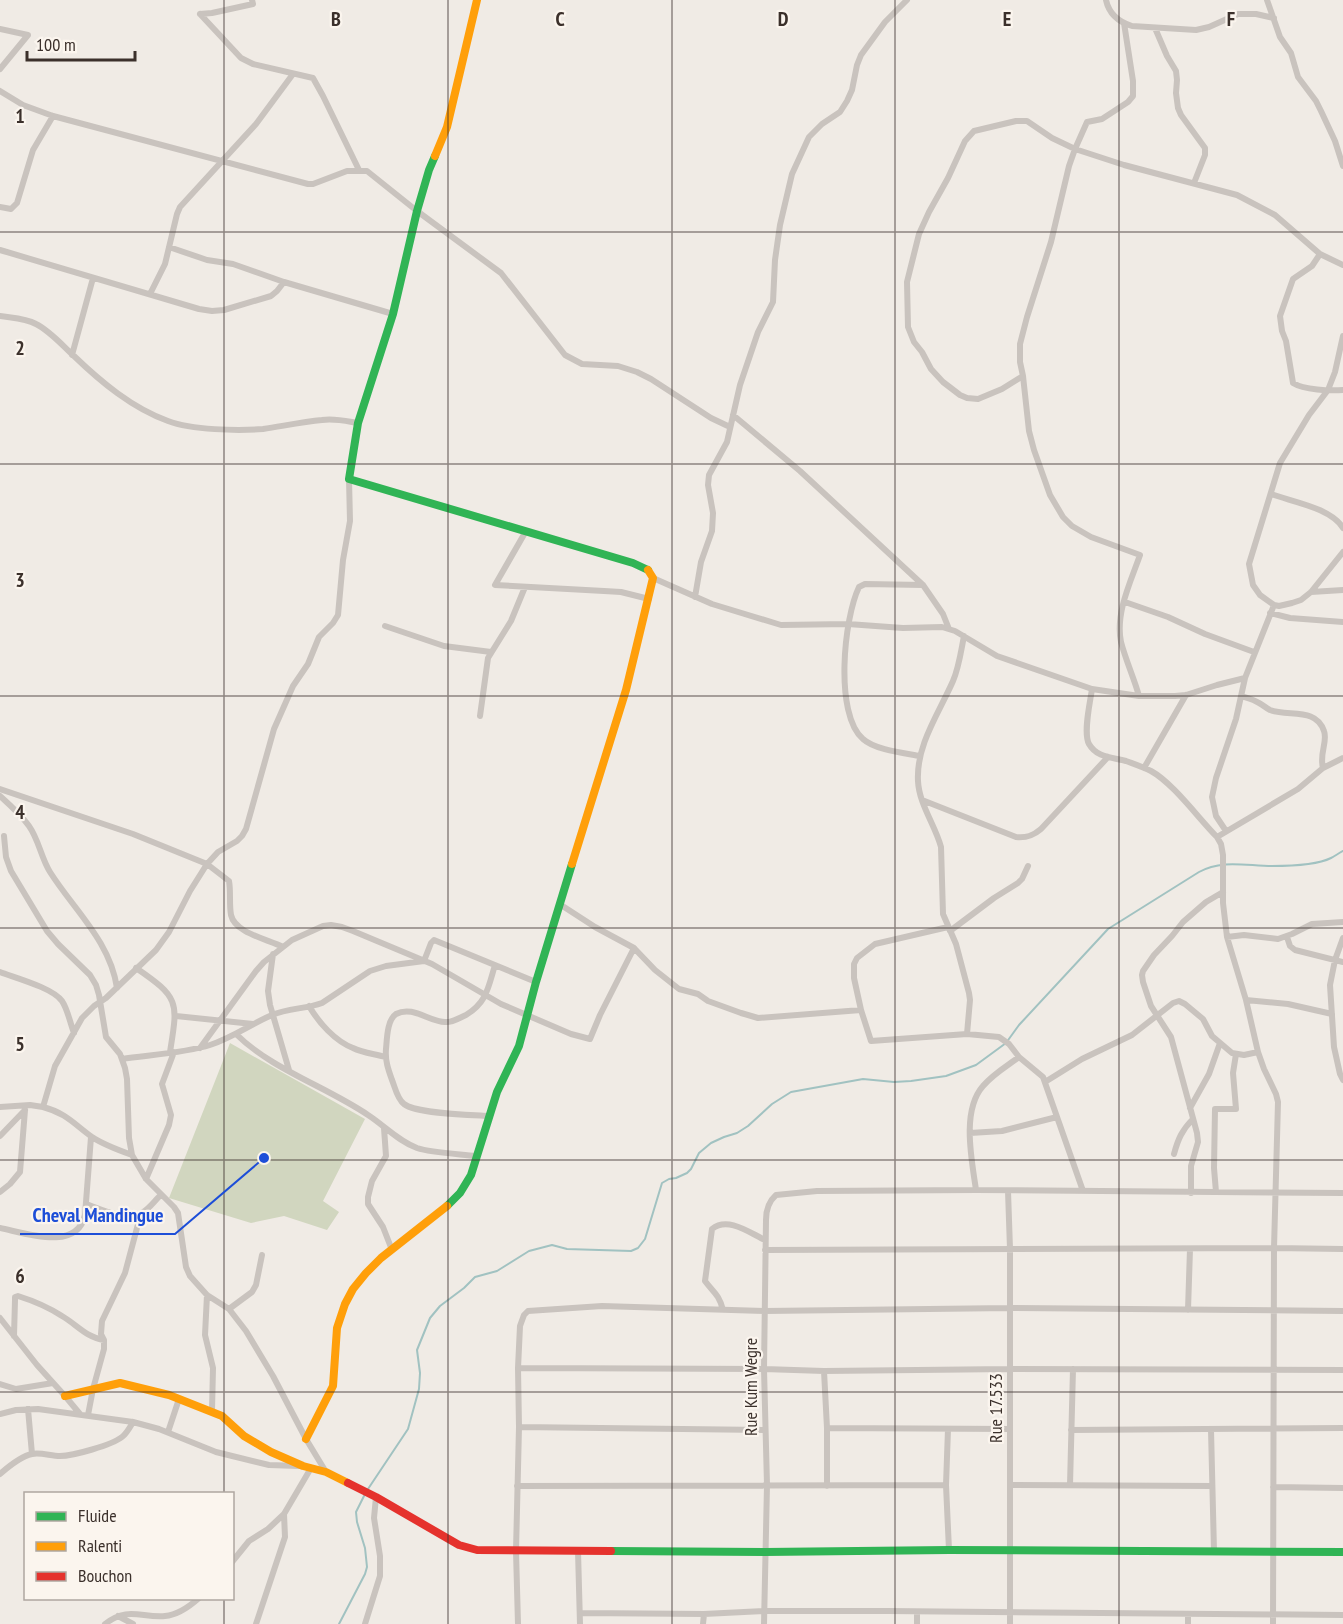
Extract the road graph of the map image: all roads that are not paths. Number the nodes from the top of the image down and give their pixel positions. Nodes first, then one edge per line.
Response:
1 (252, 0) edge
2 (477, 0) edge
3 (907, 0) edge
4 (1107, 0) edge
5 (1268, 0) edge
6 (1274, 18) junction
7 (1124, 23) junction
8 (1155, 28) junction
9 (0, 29) edge
10 (0, 69) edge
11 (293, 74) junction
12 (0, 91) edge
13 (53, 116) junction
14 (1075, 149) junction
15 (223, 161) junction
16 (1343, 166) edge
17 (359, 170) junction
18 (1194, 183) junction
19 (0, 207) edge
20 (417, 211) junction
21 (169, 247) junction
22 (0, 250) edge
23 (1320, 254) junction
24 (1343, 266) edge
25 (93, 278) junction
26 (284, 282) junction
27 (150, 294) junction
28 (393, 314) junction
29 (0, 316) edge
30 (1343, 336) edge
31 (72, 355) junction
32 (1023, 376) junction
33 (1328, 390) junction
34 (1343, 390) edge
35 (733, 415) junction
36 (358, 423) junction
37 (730, 427) junction
38 (349, 479) junction
39 (1271, 494) junction
40 (1343, 528) edge
41 (526, 531) junction
42 (1343, 552) edge
43 (653, 578) junction
44 (923, 585) junction
45 (525, 587) junction
46 (1343, 590) edge
47 (1311, 592) junction
48 (695, 597) junction
49 (649, 599) junction
50 (1125, 602) junction
51 (1274, 605) junction
52 (1270, 613) junction
53 (1343, 622) edge
54 (848, 624) junction
55 (385, 626) dead end
56 (949, 629) junction
57 (964, 636) junction
58 (491, 652) junction
59 (1254, 652) junction
60 (1245, 678) junction
61 (1092, 689) junction
62 (1186, 694) junction
63 (1139, 696) junction
64 (1241, 696) junction
65 (480, 716) dead end
66 (920, 756) junction
67 (1108, 758) junction
68 (1343, 758) edge
69 (1144, 768) junction
70 (1323, 768) junction
71 (0, 789) edge
72 (0, 796) edge
73 (922, 800) junction
74 (1227, 831) junction
75 (4, 836) dead end
76 (1216, 837) junction
77 (207, 864) junction
78 (1028, 866) dead end
79 (1223, 892) junction
80 (561, 905) junction
81 (1343, 922) edge
82 (949, 929) junction
83 (1227, 937) junction
84 (1287, 937) junction
85 (1343, 938) edge
86 (283, 946) junction
87 (634, 948) junction
88 (273, 954) junction
89 (1335, 960) junction
90 (424, 961) junction
91 (1343, 962) edge
92 (495, 965) junction
93 (136, 968) junction
94 (0, 972) edge
95 (536, 982) junction
96 (117, 988) junction
97 (486, 996) junction
98 (1246, 1000) junction
99 (100, 1002) junction
100 (309, 1006) junction
101 (861, 1010) junction
102 (528, 1014) junction
103 (1332, 1014) junction
104 (272, 1015) junction
105 (1157, 1015) junction
106 (176, 1016) junction
107 (219, 1020) junction
108 (254, 1024) junction
109 (74, 1033) junction
110 (236, 1034) junction
111 (967, 1034) junction
112 (1220, 1043) junction
113 (200, 1048) junction
114 (172, 1052) junction
115 (1258, 1052) junction
116 (1236, 1054) junction
117 (386, 1057) junction
118 (1019, 1057) junction
119 (122, 1059) junction
120 (289, 1070) junction
121 (1343, 1080) edge
122 (1045, 1082) junction
123 (0, 1107) edge
124 (44, 1107) junction
125 (27, 1108) junction
126 (1190, 1108) junction
127 (489, 1116) junction
128 (1057, 1117) junction
129 (1193, 1119) junction
130 (384, 1128) junction
131 (970, 1133) junction
132 (0, 1136) edge
133 (91, 1137) junction
134 (1174, 1154) dead end
135 (132, 1155) junction
136 (476, 1156) junction
137 (146, 1179) junction
138 (976, 1190) junction
139 (1008, 1191) junction
140 (1083, 1191) junction
141 (0, 1192) edge
142 (1191, 1192) junction
143 (1216, 1192) junction
144 (1275, 1193) junction
145 (1343, 1193) edge
146 (161, 1195) junction
147 (86, 1204) junction
148 (141, 1213) junction
149 (0, 1228) edge
150 (765, 1240) junction
151 (1274, 1248) junction
152 (1010, 1249) junction
153 (1190, 1249) junction
154 (1343, 1249) edge
155 (392, 1250) junction
156 (765, 1250) junction
157 (262, 1255) dead end
158 (207, 1295) junction
159 (1010, 1308) junction
160 (229, 1310) junction
161 (723, 1310) junction
162 (1188, 1310) junction
163 (765, 1311) junction
164 (1273, 1311) junction
165 (1343, 1311) edge
166 (0, 1317) edge
167 (14, 1336) junction
168 (104, 1340) junction
169 (518, 1368) junction
170 (764, 1369) junction
171 (1010, 1369) junction
172 (1073, 1369) junction
173 (1274, 1370) junction
174 (824, 1371) junction
175 (1343, 1371) edge
176 (53, 1383) junction
177 (0, 1384) edge
178 (93, 1389) junction
179 (65, 1396) junction
180 (179, 1399) junction
181 (28, 1409) junction
182 (212, 1412) junction
183 (0, 1414) edge
184 (80, 1414) junction
185 (88, 1415) junction
186 (133, 1422) junction
187 (519, 1428) junction
188 (827, 1428) junction
189 (1343, 1428) edge
190 (948, 1429) junction
191 (1010, 1429) junction
192 (1273, 1429) junction
193 (765, 1430) junction
194 (1071, 1430) junction
195 (1212, 1430) junction
196 (168, 1432) junction
197 (306, 1439) junction
198 (32, 1454) junction
199 (307, 1467) junction
200 (326, 1472) junction
201 (0, 1474) edge
202 (767, 1485) junction
203 (946, 1485) junction
204 (1010, 1485) junction
205 (1070, 1485) junction
206 (517, 1486) junction
207 (827, 1486) junction
208 (1212, 1486) junction
209 (1273, 1487) junction
210 (1343, 1488) edge
211 (376, 1497) junction
212 (284, 1514) junction
213 (949, 1550) junction
214 (516, 1551) junction
215 (578, 1551) junction
216 (1010, 1551) junction
217 (1214, 1551) junction
218 (1272, 1551) junction
219 (765, 1552) junction
220 (1343, 1552) edge
221 (234, 1560) edge
222 (198, 1600) edge
223 (764, 1611) junction
224 (917, 1612) junction
225 (1011, 1612) junction
226 (580, 1613) junction
227 (704, 1614) junction
228 (1188, 1614) junction
229 (1273, 1615) junction
230 (1343, 1615) edge
231 (118, 1616) junction
232 (105, 1624) edge
233 (133, 1624) edge
234 (256, 1624) edge
235 (365, 1624) edge
236 (519, 1624) edge
237 (580, 1624) edge
238 (703, 1624) edge
239 (764, 1624) edge
240 (917, 1624) edge
241 (1010, 1624) edge
242 (1188, 1624) edge
243 (1273, 1624) edge

1 - 11 street
2 - 20 street
3 - 35 street
4 - 7 street
5 - 6 street
6 - 8 street
6 - 16 street
7 - 8 street
7 - 14 street
8 - 18 street
9 - 10 street
11 - 15 street
11 - 17 street
12 - 13 street
13 - 15 street
13 - 19 street
14 - 18 street
14 - 32 street
14 - 32 street
15 - 17 street
15 - 21 street
17 - 20 street
18 - 23 street
20 - 28 street
20 - 37 street
21 - 26 street
21 - 27 street
22 - 25 street
23 - 24 street
23 - 33 street
25 - 27 street
25 - 31 street
26 - 27 street
26 - 28 street
28 - 36 street
29 - 31 street
30 - 33 street
31 - 36 street
32 - 50 street
33 - 34 street
33 - 39 street
35 - 37 street
35 - 44 street
36 - 38 street
37 - 48 street
38 - 41 street
38 - 77 street
39 - 40 street
39 - 51 street
41 - 43 street
41 - 45 street
42 - 47 street
43 - 48 street
43 - 49 street
44 - 54 street
44 - 56 street
45 - 49 street
45 - 58 street
46 - 47 street
47 - 51 street
48 - 54 street
49 - 80 street
50 - 59 street
50 - 63 street
51 - 52 street
52 - 53 street
52 - 59 street
54 - 56 street
54 - 66 street
55 - 58 street
56 - 57 street
57 - 61 street
57 - 66 street
58 - 65 street
59 - 60 street
60 - 62 street
60 - 64 street
61 - 63 street
61 - 67 street
62 - 63 street
62 - 69 street
64 - 70 street
64 - 74 street
66 - 73 street
67 - 69 street
67 - 73 street
68 - 70 street
69 - 76 street
70 - 74 street
71 - 77 street
72 - 96 street
73 - 82 street
74 - 76 street
75 - 99 street
76 - 79 street
77 - 86 street
77 - 93 street
78 - 82 street
79 - 83 street
79 - 105 street
80 - 87 street
80 - 95 street
81 - 84 street
82 - 101 street
82 - 111 street
83 - 84 street
83 - 98 street
84 - 89 street
85 - 89 street
86 - 88 street
86 - 90 street
87 - 101 street
87 - 102 street
88 - 104 street
88 - 107 street
89 - 91 street
89 - 103 street
90 - 92 street
90 - 97 street
90 - 100 street
92 - 95 street
92 - 97 street
93 - 96 street
93 - 106 street
94 - 109 street
95 - 102 street
96 - 99 street
97 - 102 street
97 - 117 street
98 - 103 street
98 - 115 street
99 - 109 street
99 - 119 street
100 - 104 street
100 - 117 street
101 - 111 street
102 - 127 street
103 - 121 street
104 - 108 street
104 - 120 street
105 - 112 street
105 - 122 street
105 - 126 street
106 - 107 street
106 - 114 street
107 - 108 street
107 - 113 street
108 - 110 street
109 - 124 street
110 - 113 street
110 - 120 street
111 - 118 street
112 - 116 street
112 - 126 street
113 - 114 street
114 - 119 street
114 - 137 street
115 - 116 street
115 - 144 street
116 - 143 street
117 - 127 street
118 - 122 street
118 - 131 street
119 - 135 street
120 - 130 street
122 - 128 street
123 - 125 street
124 - 125 street
124 - 133 street
125 - 132 street
125 - 141 street
126 - 129 street
127 - 136 street
128 - 131 street
128 - 140 street
129 - 134 street
129 - 142 street
130 - 136 street
130 - 155 street
131 - 138 street
133 - 135 street
133 - 147 street
135 - 137 street
136 - 155 street
137 - 146 street
138 - 139 street
138 - 150 street, Rue Kum Wegre
139 - 140 street
139 - 152 street, Rue 17.533
140 - 142 street
142 - 143 street
143 - 144 street
144 - 145 street
144 - 151 street
146 - 148 street
146 - 158 street
147 - 148 street
147 - 149 street
148 - 168 street
150 - 156 street, Rue Kum Wegre
150 - 161 street
151 - 153 street
151 - 154 street
151 - 164 street
152 - 153 street
152 - 156 street
152 - 159 street, Rue 17.533
153 - 162 street
155 - 197 street
156 - 163 street, Rue Kum Wegre
157 - 160 street
158 - 160 street
158 - 182 street
159 - 162 street
159 - 163 street
159 - 171 street, Rue 17.533
160 - 197 street
161 - 163 street
161 - 169 street
162 - 164 street
163 - 170 street, Rue Kum Wegre
164 - 165 street
164 - 173 street
166 - 167 street
167 - 168 street
167 - 176 street
168 - 178 street
169 - 170 street
169 - 187 street
170 - 174 street
170 - 193 street, Rue Kum Wegre
171 - 172 street
171 - 174 street
171 - 191 street, Rue 17.533
172 - 173 street
172 - 194 street
173 - 175 street
173 - 192 street
174 - 188 street
176 - 177 street
176 - 179 street
178 - 179 street
178 - 180 street
178 - 185 street
179 - 184 street
180 - 182 street
180 - 196 street
181 - 183 street
181 - 184 street
181 - 198 street
182 - 199 street
184 - 185 street
185 - 186 street
186 - 196 street
186 - 198 street
187 - 193 street
187 - 206 street
188 - 190 street
188 - 207 street
189 - 192 street
190 - 191 street
190 - 203 street
191 - 204 street, Rue 17.533
192 - 195 street
192 - 209 street
193 - 202 street, Rue Kum Wegre
194 - 195 street
194 - 205 street
195 - 208 street
196 - 199 street
197 - 200 street
198 - 201 street
199 - 200 street
199 - 212 street
200 - 211 street
202 - 206 street
202 - 207 street
202 - 219 street, Rue Kum Wegre
203 - 207 street
203 - 213 street
204 - 205 street
204 - 216 street, Rue 17.533
205 - 208 street
206 - 214 street
208 - 217 street
209 - 210 street
209 - 218 street
211 - 214 street
211 - 235 street
212 - 221 street
212 - 234 street
213 - 216 street
213 - 219 street
214 - 215 street
214 - 236 street
215 - 219 street
215 - 226 street
216 - 217 street
216 - 225 street, Rue 17.533
217 - 218 street
218 - 220 street
218 - 229 street
219 - 223 street, Rue Kum Wegre
222 - 231 street
223 - 224 street
223 - 227 street
223 - 239 street, Rue Kum Wegre
224 - 225 street
224 - 240 street
225 - 228 street
225 - 241 street, Rue 17.533
226 - 227 street
226 - 237 street
227 - 238 street
228 - 229 street
228 - 242 street
229 - 230 street
229 - 243 street
231 - 232 street
231 - 233 street

